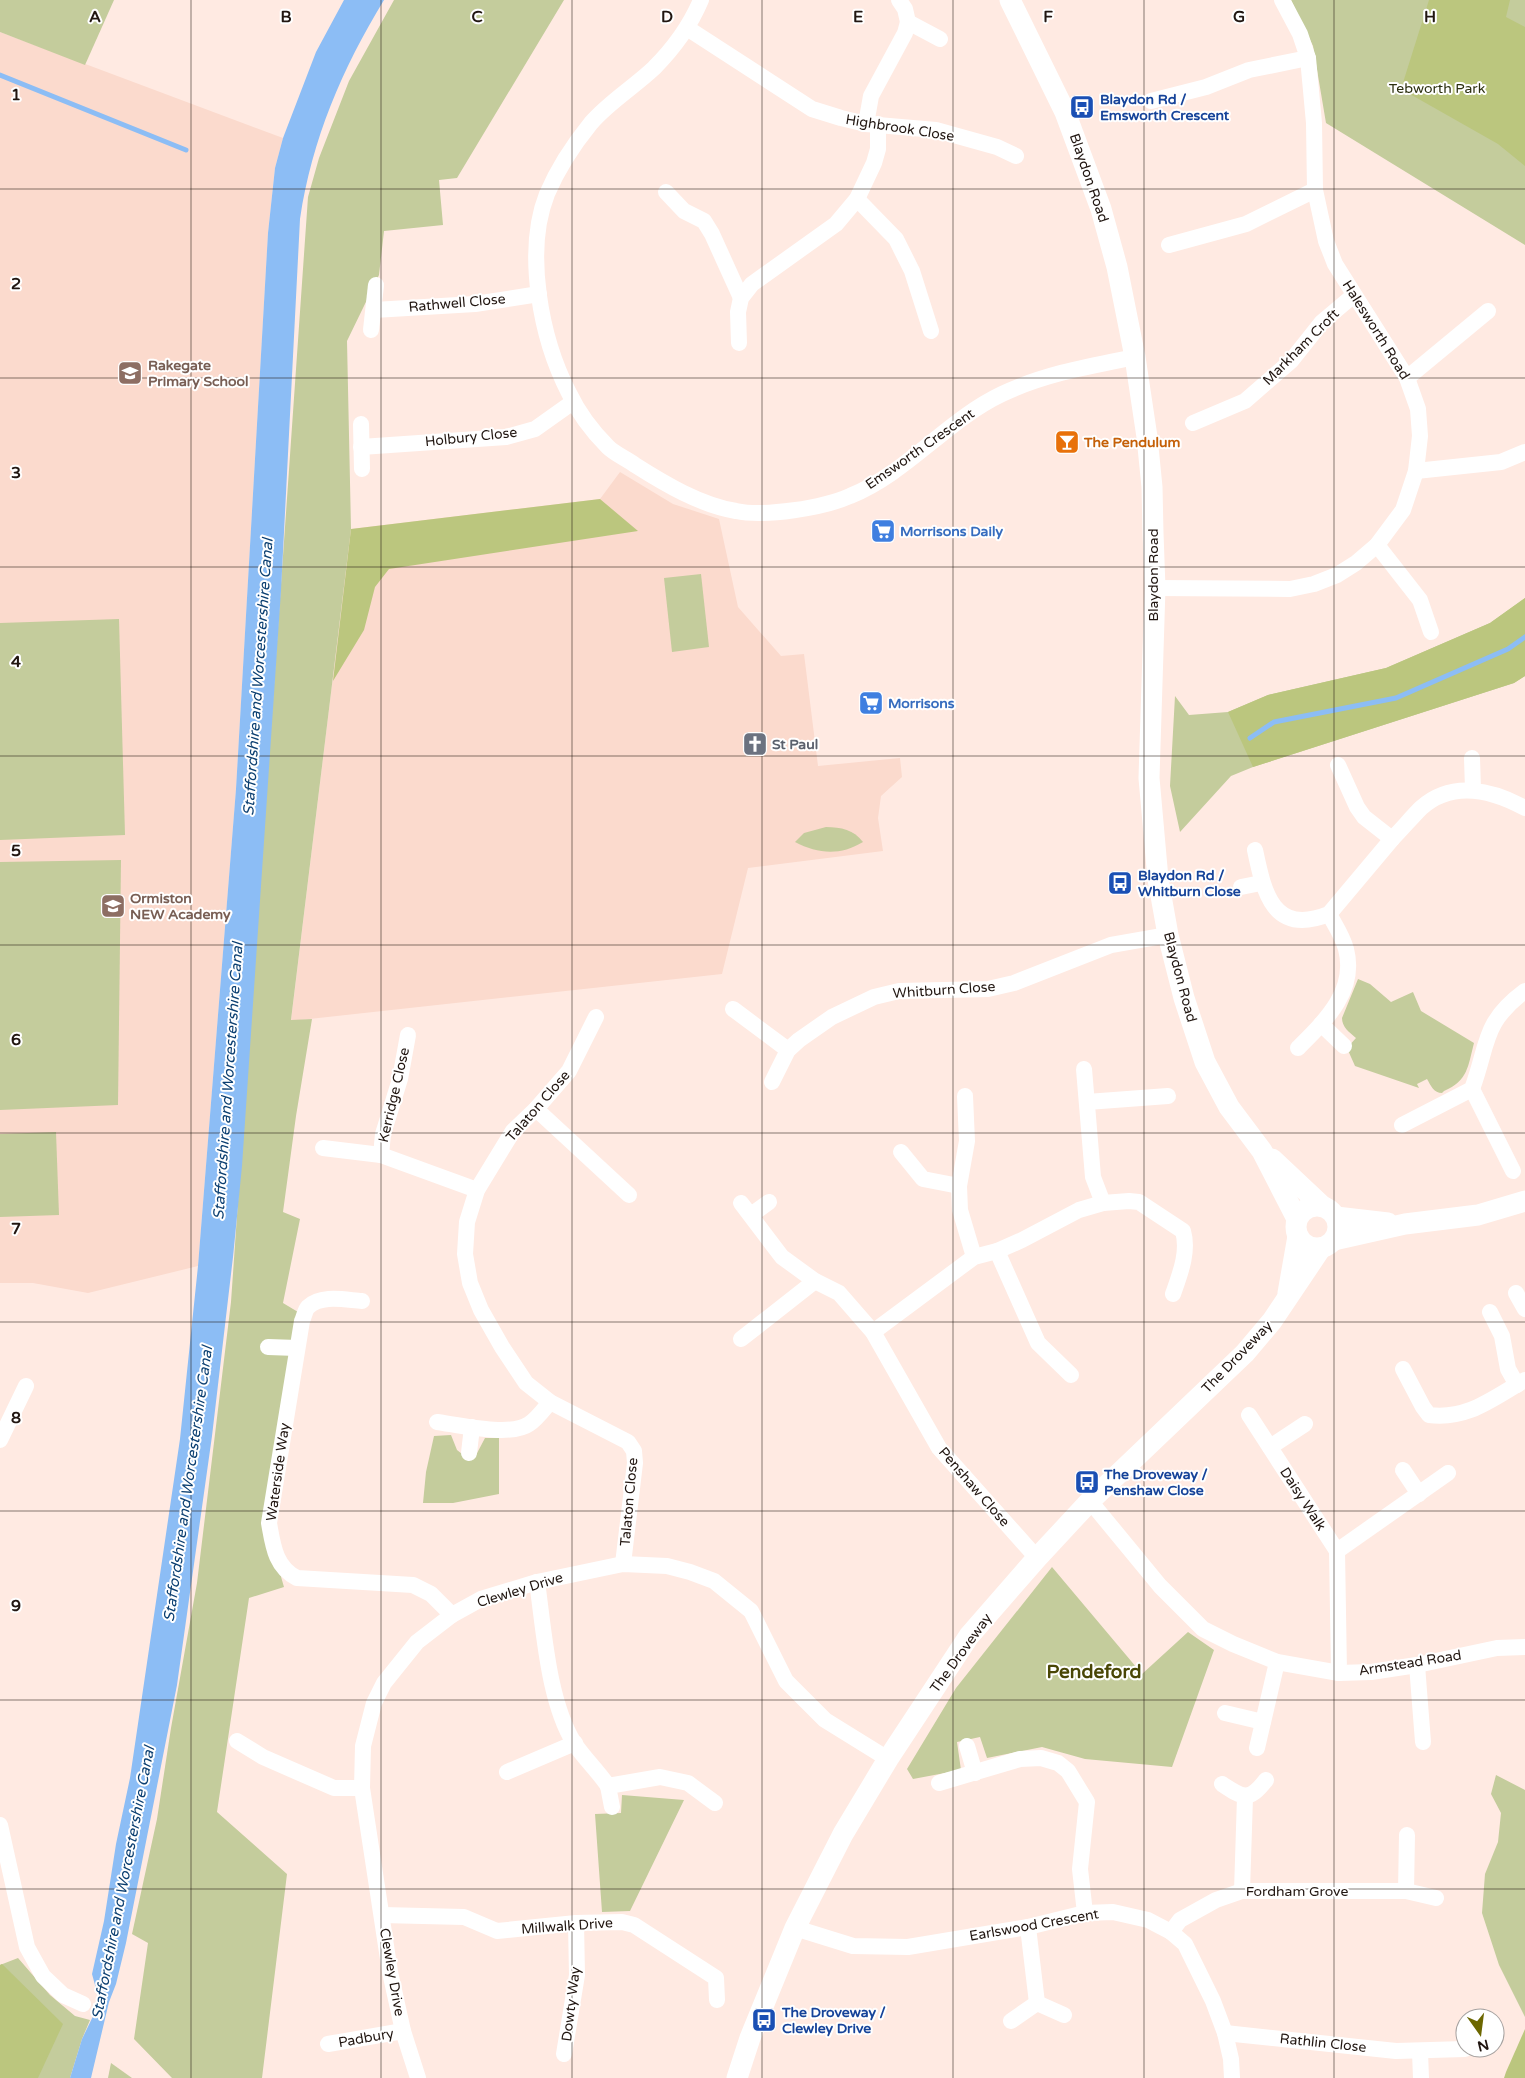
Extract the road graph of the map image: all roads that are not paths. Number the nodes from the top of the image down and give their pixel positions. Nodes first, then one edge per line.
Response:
1 (701, 0) edge
2 (899, 0) edge
3 (1010, 0) edge
4 (1282, 0) edge
5 (908, 22) junction
6 (687, 28) junction
7 (940, 39) dead end
8 (1308, 58) junction
9 (1151, 101) dead end
10 (872, 124) junction
11 (1016, 156) dead end
12 (1315, 190) junction
13 (666, 192) dead end
14 (857, 200) junction
15 (1169, 245) dead end
16 (376, 286) dead end
17 (540, 294) junction
18 (1354, 295) junction
19 (741, 298) junction
20 (374, 310) junction
21 (1488, 311) dead end
22 (371, 330) dead end
23 (931, 331) dead end
24 (739, 343) dead end
25 (1136, 357) junction
26 (1408, 378) junction
27 (573, 402) junction
28 (1193, 423) dead end
29 (361, 424) dead end
30 (361, 447) junction
31 (1525, 452) edge
32 (362, 469) dead end
33 (1416, 471) junction
34 (1378, 545) junction
35 (1155, 588) junction
36 (1431, 632) dead end
37 (1472, 758) dead end
38 (1338, 765) dead end
39 (1473, 790) junction
40 (1525, 808) edge
41 (1392, 839) junction
42 (1255, 850) dead end
43 (1261, 883) junction
44 (1241, 887) dead end
45 (1329, 914) junction
46 (1168, 935) junction
47 (1525, 991) edge
48 (733, 1008) dead end
49 (596, 1017) dead end
50 (1321, 1024) junction
51 (408, 1035) dead end
52 (1344, 1046) dead end
53 (1298, 1048) dead end
54 (788, 1050) junction
55 (1084, 1069) dead end
56 (772, 1082) dead end
57 (1472, 1089) junction
58 (965, 1096) dead end
59 (1168, 1096) dead end
60 (1087, 1102) junction
61 (536, 1110) junction
62 (1402, 1125) dead end
63 (323, 1148) dead end
64 (1262, 1151) junction
65 (901, 1152) dead end
66 (381, 1155) junction
67 (1513, 1171) dead end
68 (959, 1186) junction
69 (477, 1190) junction
70 (628, 1195) dead end
71 (1525, 1201) edge
72 (769, 1202) dead end
73 (1103, 1203) junction
74 (1329, 1211) junction
75 (1405, 1224) junction
76 (1298, 1227) junction
77 (1328, 1244) junction
78 (997, 1250) junction
79 (974, 1257) junction
80 (815, 1281) junction
81 (1173, 1294) dead end
82 (1288, 1298) junction
83 (362, 1301) dead end
84 (1490, 1312) dead end
85 (873, 1332) junction
86 (741, 1339) dead end
87 (268, 1347) dead end
88 (297, 1348) junction
89 (1403, 1369) dead end
90 (1071, 1375) dead end
91 (1521, 1383) edge
92 (26, 1386) dead end
93 (550, 1402) junction
94 (1249, 1415) dead end
95 (437, 1422) dead end
96 (1305, 1424) dead end
97 (472, 1428) junction
98 (0, 1440) edge
99 (1270, 1447) junction
100 (469, 1453) dead end
101 (1403, 1470) dead end
102 (1448, 1473) dead end
103 (1418, 1494) junction
104 (1090, 1501) junction
105 (1336, 1551) junction
106 (1037, 1558) junction
107 (624, 1564) junction
108 (537, 1582) junction
109 (452, 1615) junction
110 (1525, 1647) edge
111 (1277, 1662) junction
112 (1416, 1665) junction
113 (1339, 1673) junction
114 (1225, 1713) dead end
115 (1263, 1722) junction
116 (237, 1742) dead end
117 (1423, 1742) dead end
118 (575, 1743) junction
119 (967, 1746) dead end
120 (1257, 1748) dead end
121 (888, 1759) junction
122 (507, 1772) dead end
123 (975, 1773) junction
124 (1266, 1780) dead end
125 (939, 1783) dead end
126 (1222, 1784) dead end
127 (608, 1786) junction
128 (362, 1788) junction
129 (1245, 1797) junction
130 (715, 1803) dead end
131 (612, 1808) dead end
132 (0, 1825) edge
133 (1407, 1835) dead end
134 (1242, 1890) junction
135 (1406, 1891) junction
136 (1436, 1898) dead end
137 (1085, 1913) junction
138 (382, 1915) junction
139 (576, 1923) junction
140 (1028, 1927) junction
141 (795, 1928) junction
142 (1171, 1932) junction
143 (716, 2000) dead end
144 (1037, 2003) junction
145 (83, 2004) dead end
146 (1064, 2015) dead end
147 (1011, 2021) dead end
148 (403, 2031) junction
149 (1225, 2033) junction
150 (328, 2044) dead end
151 (1455, 2050) edge
152 (1420, 2052) junction
153 (564, 2054) dead end
154 (418, 2078) edge
155 (737, 2078) edge
156 (1232, 2078) edge
157 (1421, 2078) edge

1 - 6 street, Emsworth Crescent
2 - 5 street
3 - 25 street, Blaydon Road
4 - 8 street, Halesworth Road
5 - 7 street
5 - 10 street
6 - 10 street, Highbrook Close
6 - 17 street, Emsworth Crescent
8 - 9 street
8 - 12 street, Halesworth Road
10 - 11 street, Highbrook Close
10 - 14 street
12 - 15 street
12 - 18 street, Halesworth Road
13 - 19 street
14 - 19 street
14 - 23 street
16 - 20 street
17 - 20 street, Rathwell Close
17 - 27 street, Emsworth Crescent
18 - 26 street, Halesworth Road
18 - 28 street, Markham Croft
19 - 24 street
20 - 22 street
21 - 26 street
25 - 27 street, Emsworth Crescent
25 - 35 street, Blaydon Road
26 - 33 street, Halesworth Road
27 - 30 street, Holbury Close
29 - 30 street
30 - 32 street
31 - 33 street
33 - 34 street, Halesworth Road
34 - 35 street, Halesworth Road
34 - 36 street
35 - 46 street, Blaydon Road
37 - 39 street
38 - 41 street
39 - 40 street
39 - 41 street
41 - 45 street
42 - 43 street
43 - 44 street
43 - 45 street
45 - 50 street
46 - 54 street, Whitburn Close
46 - 64 street, Blaydon Road
47 - 57 street
48 - 54 street
49 - 61 street, Talaton Close
50 - 52 street
50 - 53 street
51 - 66 street, Kerridge Close
54 - 56 street, Whitburn Close
55 - 60 street
57 - 62 street
57 - 67 street
58 - 68 street
59 - 60 street
60 - 73 street
61 - 69 street, Talaton Close
61 - 70 street
63 - 66 street, Kerridge Close
64 - 74 street, Blaydon Road
64 - 76 street, Blaydon Road
65 - 68 street
66 - 69 street, Kerridge Close
68 - 79 street
69 - 93 street, Talaton Close
71 - 75 street
72 - 80 street, Penshaw Close
73 - 78 street
73 - 81 street
74 - 75 street
74 - 76 street
74 - 77 street
75 - 77 street
76 - 77 street
76 - 82 street, The Droveway
77 - 82 street, The Droveway
78 - 79 street
78 - 90 street
79 - 85 street
80 - 85 street, Penshaw Close
80 - 86 street
82 - 104 street, The Droveway
83 - 88 street, Waterside Way
84 - 91 street
85 - 106 street, Penshaw Close
87 - 88 street
88 - 109 street, Waterside Way
89 - 91 street
92 - 98 street
93 - 97 street
93 - 107 street, Talaton Close
94 - 99 street, Daisy Walk
95 - 97 street
96 - 99 street
97 - 100 street
99 - 105 street, Daisy Walk
101 - 103 street
102 - 103 street
103 - 105 street
104 - 106 street, The Droveway
104 - 111 street, Armstead Road
105 - 113 street
106 - 121 street, The Droveway
107 - 108 street, Clewley Drive
107 - 121 street, Clewley Drive
108 - 109 street, Clewley Drive
108 - 118 street
109 - 128 street, Clewley Drive
110 - 112 street, Armstead Road
111 - 113 street, Armstead Road
111 - 115 street
112 - 113 street, Armstead Road
112 - 117 street
114 - 115 street
115 - 120 street
116 - 128 street
118 - 122 street
118 - 127 street
119 - 123 street
121 - 141 street, The Droveway
123 - 125 street
123 - 137 street
124 - 129 street
126 - 129 street
127 - 130 street
127 - 131 street
128 - 138 street, Clewley Drive
129 - 134 street
132 - 145 street
133 - 135 street
134 - 135 street, Fordham Grove
134 - 142 street, Fordham Grove
135 - 136 street, Fordham Grove
137 - 140 street, Earlswood Crescent
137 - 142 street, Earlswood Crescent
138 - 139 street, Millwalk Drive
138 - 148 street, Clewley Drive
139 - 143 street, Millwalk Drive
139 - 153 street, Dowty Way
140 - 141 street, Earlswood Crescent
140 - 144 street
141 - 155 street, The Droveway
142 - 149 street, Earlswood Crescent
144 - 146 street
144 - 147 street
148 - 150 street, Padbury
148 - 154 street, Clewley Drive
149 - 152 street, Rathlin Close
149 - 156 street, Earlswood Crescent
151 - 152 street, Rathlin Close
152 - 157 street

